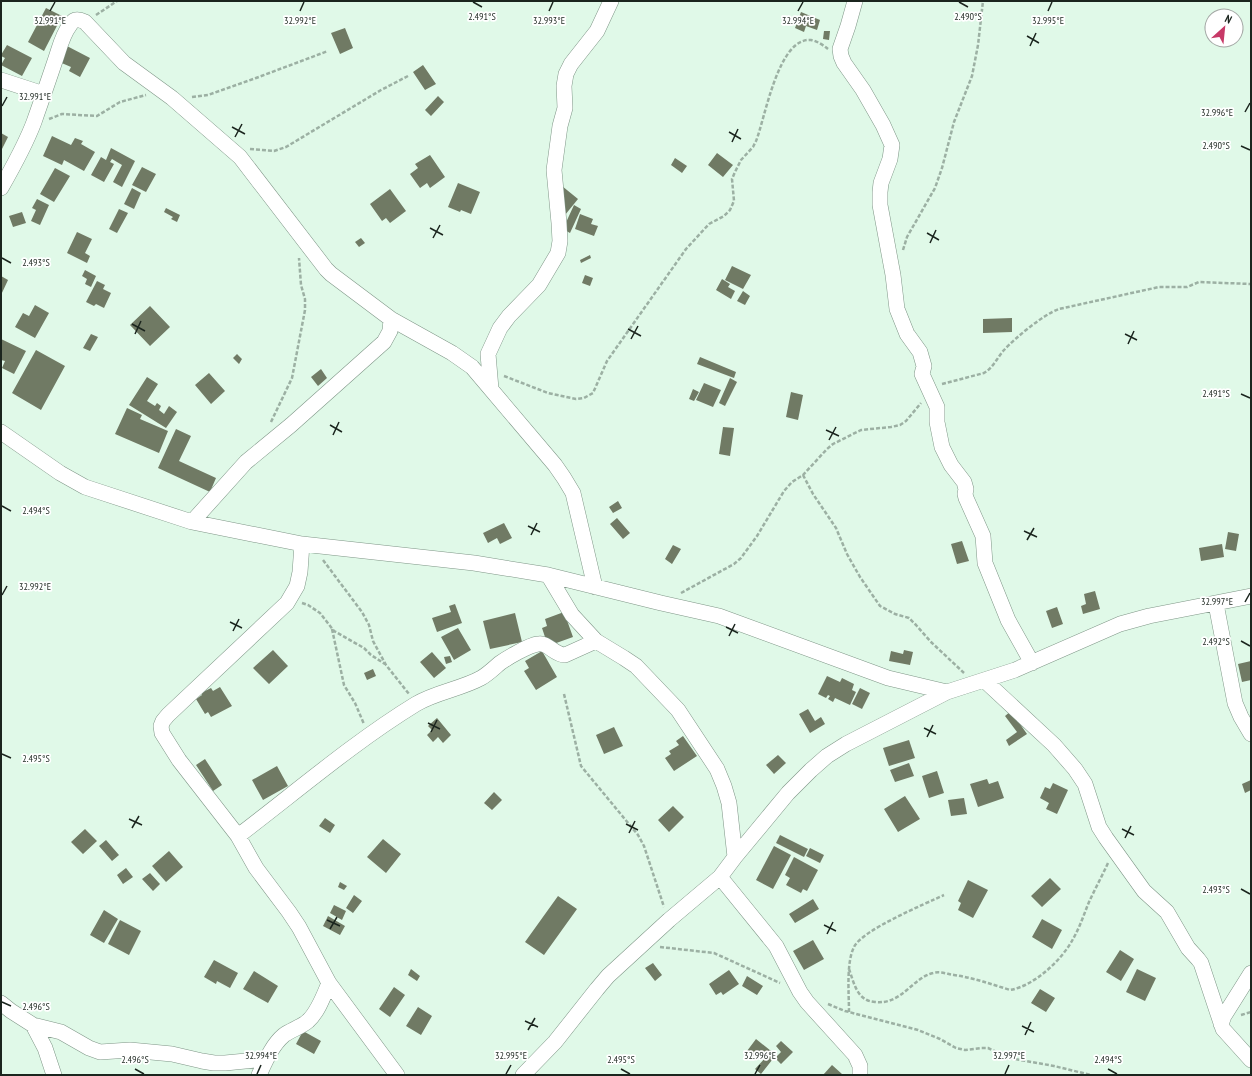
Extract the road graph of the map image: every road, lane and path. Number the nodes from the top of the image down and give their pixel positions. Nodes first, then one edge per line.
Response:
1 (117, 1) edge
2 (611, 1) edge
3 (855, 1) edge
4 (983, 1) edge
5 (85, 22) junction
6 (842, 60) junction
7 (408, 76) dead end
8 (1, 80) edge
9 (44, 94) junction
10 (230, 148) junction
11 (1, 188) edge
12 (299, 255) dead end
13 (893, 274) junction
14 (391, 319) junction
15 (489, 370) junction
16 (491, 389) junction
17 (271, 423) dead end
18 (1, 432) edge
19 (803, 475) dead end
20 (192, 522) junction
21 (307, 544) junction
22 (548, 575) junction
23 (595, 586) junction
24 (1251, 596) edge
25 (287, 603) junction
26 (1216, 604) junction
27 (331, 628) junction
28 (596, 641) junction
29 (1032, 663) junction
30 (386, 665) junction
31 (979, 682) junction
32 (947, 692) junction
33 (564, 694) dead end
34 (417, 704) junction
35 (1251, 734) edge
36 (368, 736) junction
37 (238, 836) junction
38 (1114, 850) junction
39 (735, 857) junction
40 (720, 878) junction
41 (944, 895) dead end
42 (668, 920) junction
43 (641, 945) junction
44 (849, 969) junction
45 (1251, 973) edge
46 (329, 983) junction
47 (800, 992) junction
48 (1, 1003) edge
49 (826, 1003) dead end
50 (850, 1012) junction
51 (1221, 1024) junction
52 (33, 1025) junction
53 (266, 1059) junction
54 (1251, 1060) edge
55 (862, 1072) edge
56 (54, 1075) edge
57 (259, 1075) edge
58 (397, 1075) edge
59 (523, 1075) edge
60 (1090, 1075) edge

1 - 5 path
2 - 15 street
3 - 6 street
4 - 13 path
5 - 9 street
5 - 10 street
6 - 13 street
6 - 15 path
7 - 10 path
8 - 9 street
9 - 11 street
10 - 14 street
12 - 17 path
13 - 29 street
14 - 16 street
14 - 20 street
15 - 16 street
16 - 23 street
18 - 20 street
19 - 31 path
20 - 21 street
21 - 22 street
21 - 25 street
21 - 30 path
22 - 23 street
22 - 28 street
23 - 32 street
24 - 26 street
25 - 27 path
25 - 37 street
26 - 29 street
26 - 35 street
27 - 30 path
27 - 36 path
28 - 34 street
28 - 39 street
29 - 31 street
30 - 34 path
31 - 32 street
31 - 38 street
32 - 39 street
33 - 42 path
34 - 36 street
36 - 37 street
37 - 46 street
38 - 44 path
38 - 51 street
39 - 40 street
40 - 42 street
40 - 47 street
41 - 44 path
42 - 43 street
43 - 47 path
43 - 59 street
44 - 50 path
45 - 51 street
46 - 53 street
46 - 58 street
47 - 55 street
48 - 52 street
49 - 50 path
50 - 60 path
51 - 54 street
52 - 53 street
52 - 56 street
53 - 57 street

